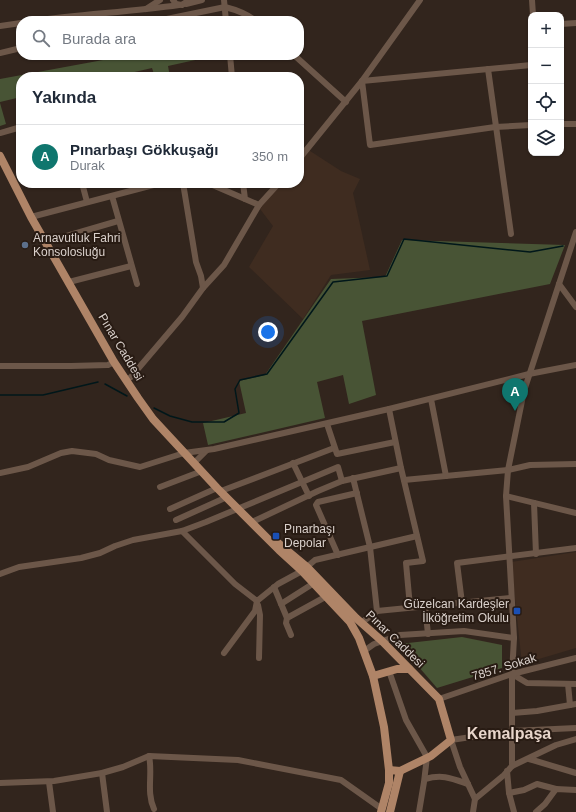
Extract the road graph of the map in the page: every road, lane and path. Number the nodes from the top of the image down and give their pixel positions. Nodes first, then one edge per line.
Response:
1 (160, 0) edge
2 (173, 0) edge
3 (202, 0) edge
4 (224, 0) edge
5 (420, 0) edge
6 (532, 0) edge
7 (184, 3) edge
8 (225, 7) junction
9 (145, 10) junction
10 (534, 12) edge
11 (64, 16) edge
12 (181, 16) edge
13 (226, 16) edge
14 (250, 16) edge
15 (576, 23) edge
16 (16, 24) edge
17 (564, 24) edge
18 (0, 26) edge
19 (16, 49) edge
20 (0, 53) edge
21 (230, 60) edge
22 (300, 60) edge
23 (528, 65) edge
24 (488, 69) junction
25 (232, 72) edge
26 (362, 81) junction
27 (346, 102) junction
28 (564, 124) edge
29 (576, 124) edge
30 (528, 125) edge
31 (495, 127) junction
32 (16, 128) edge
33 (0, 133) edge
34 (304, 153) edge
35 (0, 156) edge
36 (16, 187) edge
37 (16, 188) edge
38 (83, 188) edge
39 (138, 188) edge
40 (184, 188) edge
41 (220, 188) edge
42 (244, 188) edge
43 (274, 188) edge
44 (112, 196) junction
45 (245, 199) junction
46 (87, 202) junction
47 (259, 205) junction
48 (31, 217) junction
49 (118, 222) junction
50 (576, 232) edge
51 (511, 234) dead end
52 (46, 242) junction
53 (131, 266) junction
54 (68, 282) junction
55 (137, 284) dead end
56 (559, 284) junction
57 (203, 288) junction
58 (576, 307) edge
59 (114, 362) junction
60 (0, 366) edge
61 (576, 366) edge
62 (530, 374) junction
63 (126, 380) junction
64 (431, 399) junction
65 (389, 409) junction
66 (327, 424) junction
67 (396, 442) junction
68 (334, 448) junction
69 (206, 451) junction
70 (184, 453) junction
71 (194, 463) junction
72 (293, 463) junction
73 (576, 464) edge
74 (401, 468) junction
75 (508, 470) junction
76 (202, 471) junction
77 (0, 473) edge
78 (446, 476) junction
79 (353, 478) junction
80 (404, 480) junction
81 (342, 481) junction
82 (302, 482) junction
83 (160, 487) dead end
84 (219, 490) junction
85 (357, 493) junction
86 (308, 496) junction
87 (506, 496) junction
88 (227, 497) junction
89 (534, 503) junction
90 (170, 508) dead end
91 (238, 509) junction
92 (576, 513) edge
93 (176, 520) dead end
94 (253, 524) junction
95 (182, 531) junction
96 (417, 536) junction
97 (370, 547) junction
98 (576, 548) edge
99 (536, 554) junction
100 (338, 555) junction
101 (509, 558) junction
102 (305, 569) junction
103 (0, 574) edge
104 (314, 583) junction
105 (274, 587) junction
106 (327, 596) junction
107 (511, 598) junction
108 (257, 601) junction
109 (462, 603) junction
110 (281, 604) junction
111 (425, 606) junction
112 (410, 607) junction
113 (377, 611) junction
114 (287, 618) junction
115 (356, 621) junction
116 (428, 634) junction
117 (292, 635) dead end
118 (514, 638) junction
119 (382, 640) junction
120 (364, 651) junction
121 (224, 653) dead end
122 (258, 658) dead end
123 (576, 658) edge
124 (400, 661) junction
125 (409, 669) junction
126 (389, 671) junction
127 (372, 672) junction
128 (512, 674) junction
129 (568, 684) junction
130 (576, 684) edge
131 (438, 700) junction
132 (573, 704) edge
133 (512, 713) junction
134 (576, 728) edge
135 (512, 732) junction
136 (576, 739) edge
137 (451, 740) junction
138 (149, 756) junction
139 (427, 757) junction
140 (529, 759) junction
141 (510, 769) junction
142 (389, 770) junction
143 (400, 771) junction
144 (102, 773) junction
145 (576, 773) edge
146 (425, 779) junction
147 (49, 782) junction
148 (0, 783) edge
149 (468, 784) junction
150 (556, 789) junction
151 (576, 790) edge
152 (510, 793) junction
153 (475, 799) junction
154 (154, 809) dead end
155 (387, 811) edge
156 (53, 812) edge
157 (107, 812) edge
158 (419, 812) edge
159 (473, 812) edge
160 (514, 812) edge
161 (536, 812) edge

1 - 9 street
2 - 7 street
3 - 7 street
4 - 8 street
5 - 26 street
6 - 10 street
7 - 9 street
8 - 12 street
8 - 13 street
8 - 14 street
9 - 11 street
15 - 17 street
16 - 18 street
19 - 20 street
21 - 25 street
22 - 27 street
23 - 24 street
24 - 26 street
24 - 31 street
26 - 27 street
26 - 31 street
27 - 34 street
28 - 29 street
30 - 31 street
31 - 51 street
32 - 33 street
35 - 36 main road, Pınar Caddesi
37 - 48 main road, Pınar Caddesi
38 - 46 street
39 - 44 street
40 - 57 street
41 - 45 street
42 - 45 street
43 - 47 street
44 - 46 street
44 - 49 street
45 - 47 street
46 - 48 street
47 - 57 street
48 - 52 main road, Pınar Caddesi
49 - 52 street
49 - 53 street
50 - 56 street
52 - 54 main road, Pınar Caddesi
53 - 54 street
53 - 55 street
54 - 59 main road, Pınar Caddesi
56 - 58 street
56 - 62 street
57 - 63 street
59 - 60 street
59 - 63 main road, Pınar Caddesi
61 - 62 street
62 - 64 street
62 - 75 street
63 - 70 main road, Pınar Caddesi
64 - 65 street
64 - 78 street
65 - 66 street
65 - 67 street
66 - 68 street
66 - 69 street
67 - 68 street
67 - 74 street
68 - 72 street
69 - 70 street
69 - 71 street
70 - 71 main road, Pınar Caddesi
70 - 77 street
71 - 76 main road, Pınar Caddesi
72 - 82 street
72 - 84 street
73 - 75 street
74 - 79 street
74 - 80 street
75 - 78 street
75 - 87 street
76 - 83 street
76 - 84 main road, Pınar Caddesi
78 - 80 street
79 - 81 street
79 - 85 street
80 - 96 street
81 - 82 street
81 - 86 street
82 - 86 street
82 - 91 street
84 - 88 main road, Pınar Caddesi
84 - 90 street
85 - 97 street
85 - 100 street
86 - 94 street
87 - 89 street
87 - 101 street
88 - 91 main road, Pınar Caddesi
88 - 93 street
89 - 92 street
89 - 99 street
91 - 94 main road, Pınar Caddesi
91 - 95 street
94 - 102 main road, Pınar Caddesi
95 - 103 street
95 - 108 street
96 - 97 street
96 - 112 street
97 - 100 street
97 - 113 street
98 - 99 street
99 - 101 street
100 - 102 street
101 - 107 street
101 - 109 street
102 - 104 main road, Pınar Caddesi
102 - 105 street
102 - 115 main road, Pınar Caddesi
104 - 106 main road, Pınar Caddesi
104 - 110 street
105 - 108 street
105 - 110 street
106 - 114 street
106 - 115 main road, Pınar Caddesi
107 - 109 street
107 - 118 street
108 - 121 street
108 - 122 street
109 - 111 street
110 - 114 street
111 - 112 street
111 - 116 street
112 - 113 street
113 - 115 street
114 - 117 street
115 - 119 main road, Pınar Caddesi
115 - 120 main road
116 - 118 street
116 - 119 street
118 - 128 street
119 - 120 street
119 - 124 main road, Pınar Caddesi
120 - 127 main road
123 - 128 street, 7857. Sokak
124 - 125 main road, Pınar Caddesi
124 - 127 main road
125 - 126 main road
125 - 131 main road, Pınar Caddesi
126 - 127 main road
126 - 139 street
127 - 142 main road
128 - 129 street
128 - 131 street, 7857. Sokak
128 - 133 street
129 - 130 street
129 - 132 street
131 - 137 main road, Pınar Caddesi
132 - 133 street
133 - 135 street
134 - 135 street
135 - 137 street
135 - 141 street
136 - 140 street
137 - 139 main road
137 - 149 street, Pınar Caddesi
138 - 144 street
138 - 154 street
138 - 155 street
139 - 143 main road
139 - 146 street
140 - 141 street
140 - 145 street
141 - 152 street
141 - 153 street
142 - 143 main road
142 - 155 main road
143 - 155 main road
144 - 147 street
144 - 157 street
146 - 149 street
146 - 158 street
147 - 148 street
147 - 156 street
149 - 153 street, Pınar Caddesi
150 - 151 street
150 - 152 street
150 - 161 street
152 - 160 street
153 - 159 street

